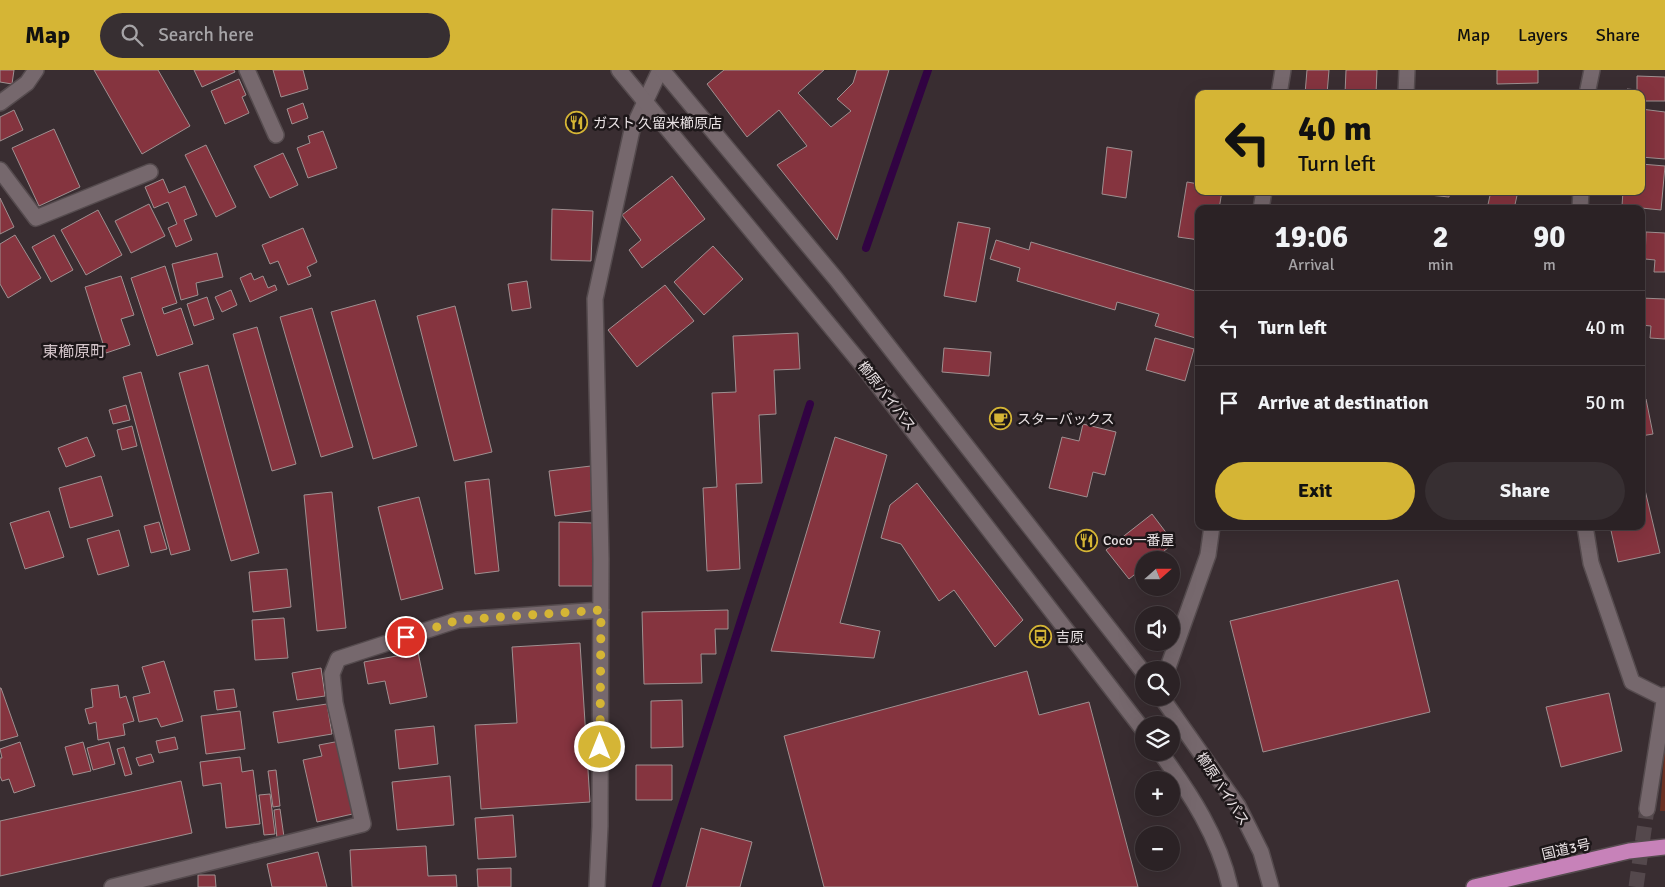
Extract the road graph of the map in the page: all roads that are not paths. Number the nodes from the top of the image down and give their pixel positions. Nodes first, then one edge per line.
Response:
1 (36, 70) edge
2 (247, 70) edge
3 (619, 70) edge
4 (661, 70) edge
5 (1283, 70) edge
6 (1407, 70) edge
7 (1592, 70) edge
8 (1280, 90) edge
9 (1406, 90) edge
10 (1588, 90) edge
11 (645, 102) junction
12 (0, 103) edge
13 (276, 135) dead end
14 (0, 170) edge
15 (150, 172) dead end
16 (1211, 530) edge
17 (1586, 530) edge
18 (601, 610) junction
19 (1135, 661) edge
20 (1170, 661) edge
21 (1665, 696) edge
22 (1168, 706) edge
23 (1135, 719) edge
24 (1167, 761) edge
25 (1646, 809) tunnel mouth
26 (1665, 847) edge
27 (112, 887) edge
28 (597, 887) edge
29 (1230, 887) edge
30 (1271, 887) edge
31 (1474, 887) edge

1 - 12 street
2 - 13 street
3 - 11 street, 櫛原バイパス
4 - 11 street
4 - 19 street
5 - 8 street
6 - 9 street
7 - 10 street
11 - 18 street
11 - 23 street, 櫛原バイパス
14 - 15 street
16 - 20 street
17 - 21 street
18 - 27 street
18 - 28 street
21 - 25 street
22 - 30 street, 櫛原バイパス
24 - 29 street
26 - 31 highway, 国道3号

